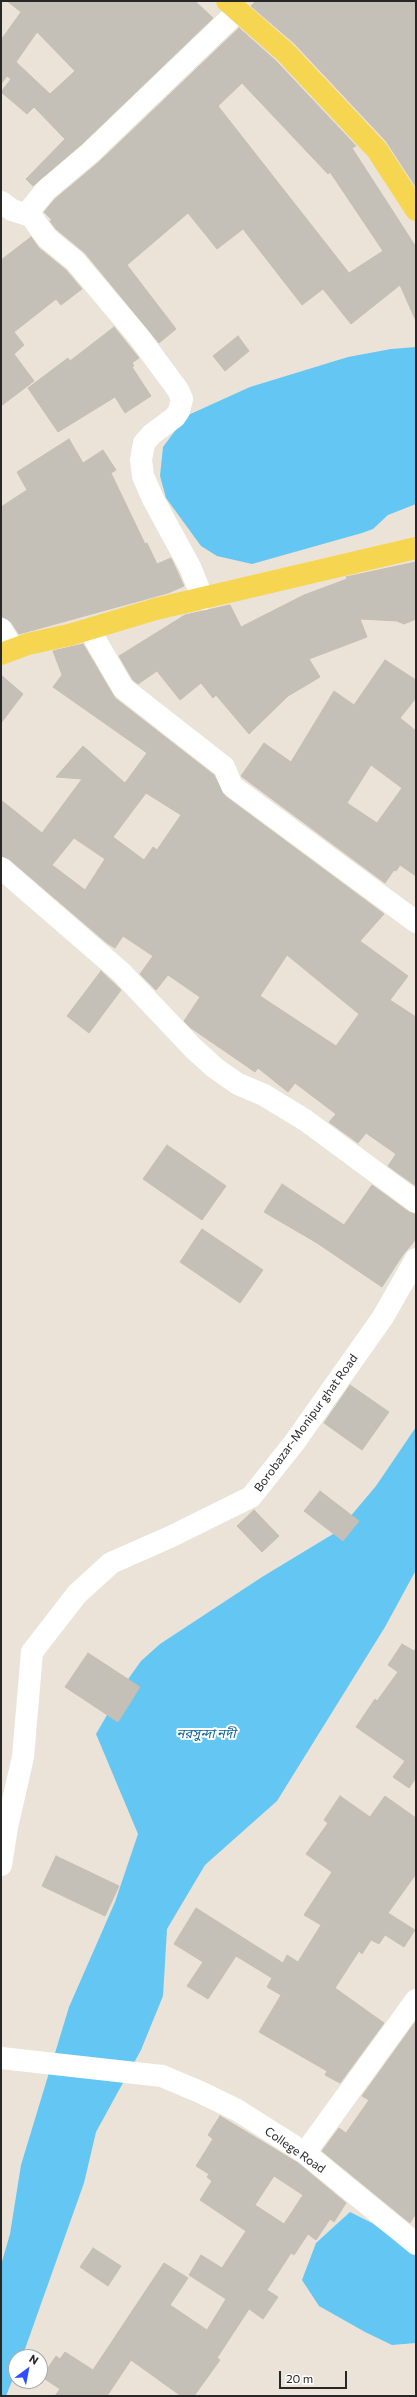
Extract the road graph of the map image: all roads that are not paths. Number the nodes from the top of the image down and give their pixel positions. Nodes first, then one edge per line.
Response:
1 (233, 6) edge
2 (1, 202) edge
3 (416, 210) edge
4 (31, 216) junction
5 (416, 548) edge
6 (202, 599) junction
7 (1, 629) edge
8 (89, 629) junction
9 (7, 652) edge
10 (1, 868) edge
11 (416, 922) edge
12 (416, 1202) edge
13 (416, 1259) edge
14 (4, 1826) edge
15 (1, 1865) edge
16 (416, 2000) edge
17 (1, 2058) edge
18 (305, 2153) junction
19 (416, 2244) edge

1 - 3 main road
1 - 4 street
2 - 4 street
4 - 6 street
5 - 6 main road
6 - 8 main road
7 - 9 street
8 - 9 main road
8 - 11 street
10 - 12 street
13 - 14 street, Borobazar-Monipur ghat Road
14 - 15 street, Borobazar-Monipur ghat Road
16 - 18 street
17 - 18 street, College Road
18 - 19 street, College Road

